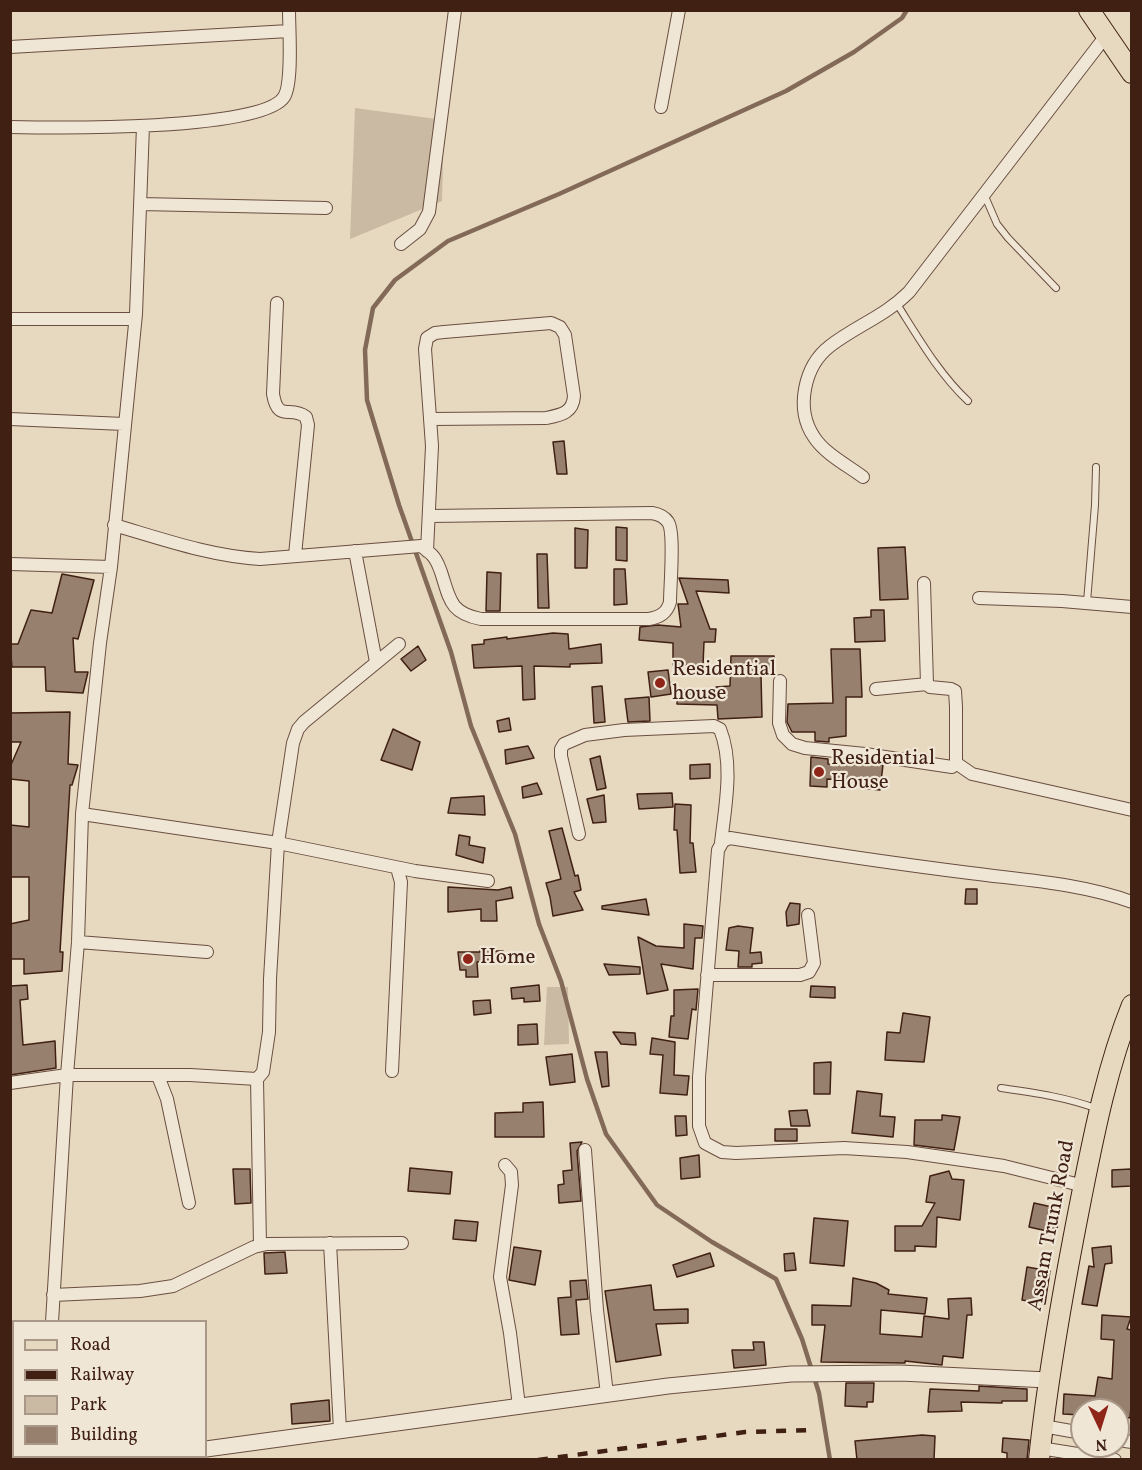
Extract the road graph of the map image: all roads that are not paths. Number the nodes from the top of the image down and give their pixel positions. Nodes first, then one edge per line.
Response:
1 (289, 10) edge
2 (455, 10) edge
3 (679, 10) edge
4 (1089, 10) edge
5 (289, 31) junction
6 (1105, 37) junction
7 (10, 47) edge
8 (1131, 73) edge
9 (661, 106) dead end
10 (143, 126) junction
11 (10, 127) edge
12 (984, 194) junction
13 (141, 204) junction
14 (326, 208) dead end
15 (401, 244) dead end
16 (1056, 288) dead end
17 (277, 303) dead end
18 (897, 304) junction
19 (10, 319) edge
20 (135, 319) junction
21 (968, 401) dead end
22 (10, 418) edge
23 (430, 419) junction
24 (124, 424) junction
25 (1096, 467) dead end
26 (863, 477) dead end
27 (430, 516) junction
28 (114, 525) junction
29 (424, 549) junction
30 (355, 551) junction
31 (295, 555) junction
32 (10, 564) edge
33 (111, 567) junction
34 (924, 583) dead end
35 (979, 598) dead end
36 (1087, 602) junction
37 (1131, 607) edge
38 (399, 644) dead end
39 (376, 662) junction
40 (780, 681) dead end
41 (927, 684) junction
42 (876, 689) dead end
43 (956, 763) junction
44 (1131, 810) edge
45 (82, 814) junction
46 (579, 834) dead end
47 (278, 843) junction
48 (721, 843) junction
49 (397, 868) junction
50 (488, 881) dead end
51 (1131, 902) edge
52 (808, 915) dead end
53 (78, 942) junction
54 (207, 952) dead end
55 (708, 975) junction
56 (1131, 1005) edge
57 (392, 1071) dead end
58 (67, 1075) junction
59 (158, 1076) junction
60 (256, 1079) junction
61 (10, 1083) edge
62 (1001, 1088) dead end
63 (1101, 1111) junction
64 (585, 1150) dead end
65 (505, 1165) dead end
66 (1084, 1186) junction
67 (189, 1203) dead end
68 (330, 1243) junction
69 (402, 1243) dead end
70 (260, 1245) junction
71 (53, 1295) junction
72 (52, 1320) edge
73 (1048, 1380) junction
74 (608, 1394) junction
75 (519, 1406) junction
76 (1043, 1426) junction
77 (340, 1430) junction
78 (1070, 1431) edge
79 (207, 1449) edge
80 (1040, 1454) edge
81 (1115, 1460) edge

1 - 5 street
2 - 15 street
3 - 9 street
4 - 6 main road
5 - 7 street
5 - 10 street
6 - 8 main road
6 - 12 street
10 - 11 street
10 - 13 street
12 - 16 lane
12 - 18 street
13 - 14 street
13 - 20 street
17 - 31 street
18 - 21 lane
18 - 26 street
19 - 20 street
20 - 24 street
22 - 24 street
23 - 23 street
23 - 27 street
24 - 28 street
25 - 36 lane
27 - 29 street
27 - 29 street
28 - 31 street
28 - 33 street
29 - 30 street
30 - 31 street
30 - 39 street
32 - 33 street
33 - 45 street
34 - 41 street
35 - 36 street
36 - 37 street
38 - 39 street
39 - 47 street
40 - 43 street
41 - 42 street
41 - 43 street
43 - 44 street
45 - 47 street
45 - 53 street
46 - 48 street
47 - 49 street
47 - 60 street
48 - 51 street
48 - 55 street
49 - 50 street
49 - 57 street
52 - 55 street
53 - 54 street
53 - 58 street
55 - 66 street
56 - 63 main road, Assam Trunk Road
58 - 59 street
58 - 61 street
58 - 71 street
59 - 60 street
59 - 67 street
60 - 70 street
62 - 63 lane
63 - 66 main road, Assam Trunk Road
64 - 74 street
65 - 75 street
66 - 73 main road, Assam Trunk Road
68 - 69 street
68 - 70 street
68 - 77 street
70 - 71 street
71 - 72 street
73 - 74 street
73 - 76 main road, Assam Trunk Road
74 - 75 street
75 - 77 street
76 - 78 street
76 - 80 main road, Assam Trunk Road
77 - 79 street
80 - 81 street

